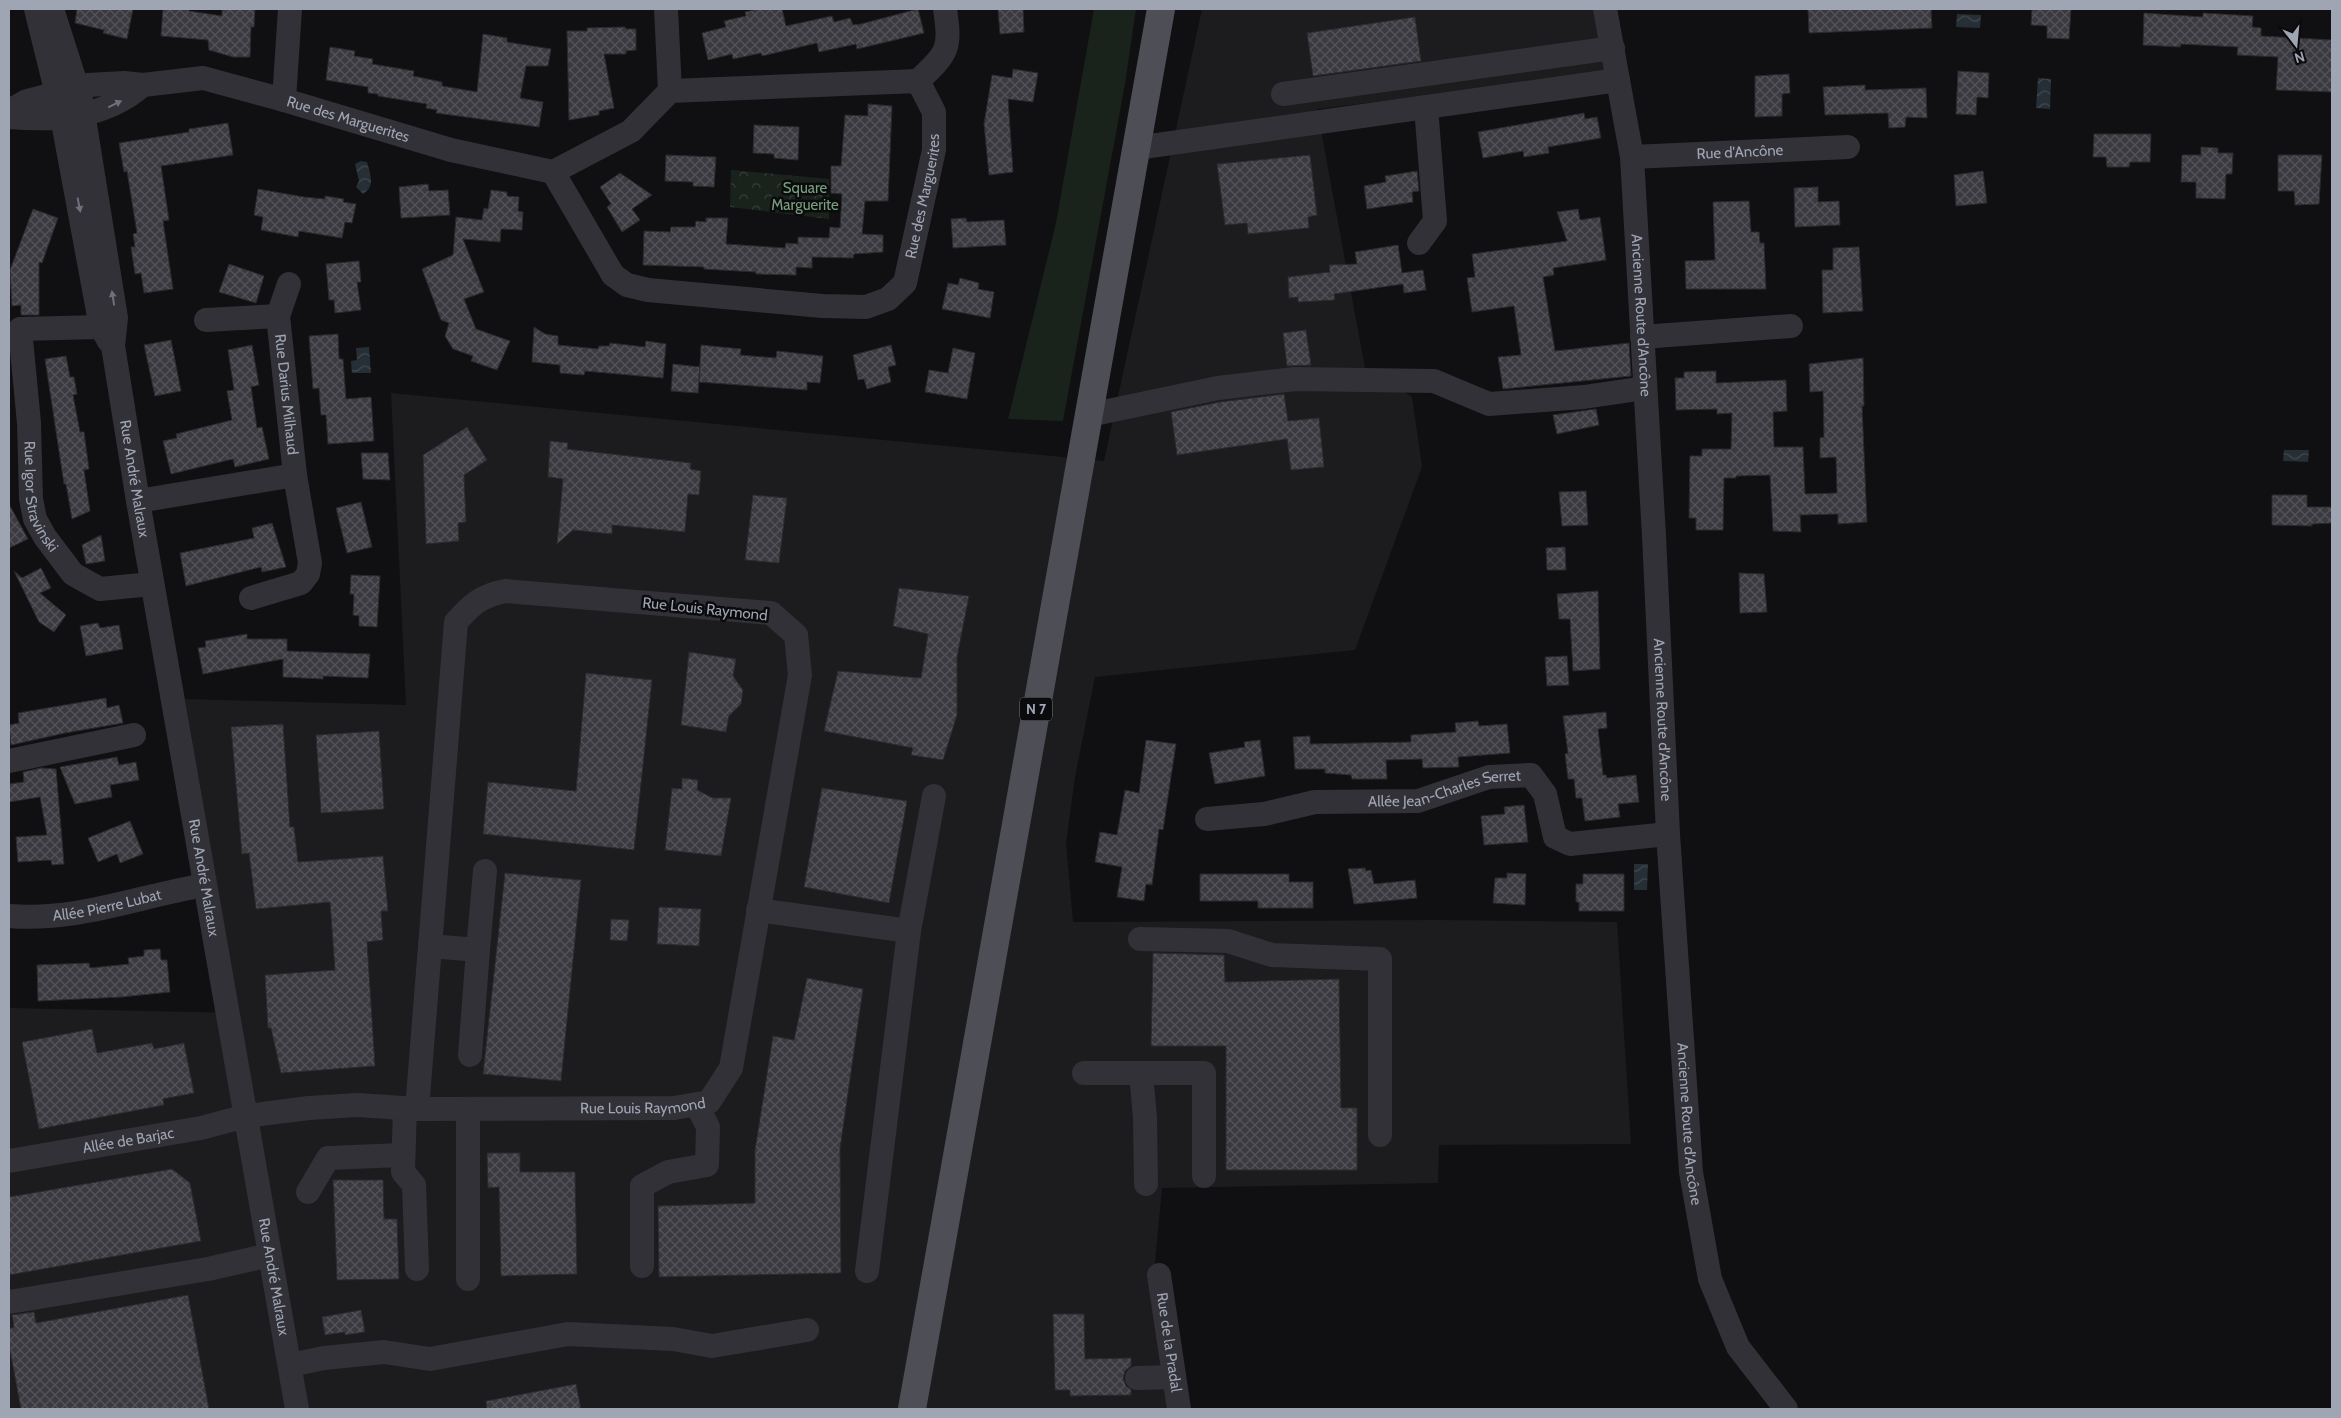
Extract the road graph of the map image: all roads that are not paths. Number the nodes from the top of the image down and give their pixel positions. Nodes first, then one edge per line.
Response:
1 (36, 9) edge
2 (52, 9) edge
3 (290, 9) edge
4 (666, 9) edge
5 (945, 9) edge
6 (1161, 9) edge
7 (1605, 9) edge
8 (1613, 48) junction
9 (1618, 80) junction
10 (918, 81) junction
11 (670, 92) junction
12 (1283, 94) dead end
13 (284, 100) junction
14 (70, 103) junction
15 (1426, 107) junction
16 (9, 112) edge
17 (9, 117) edge
18 (1136, 148) junction
19 (1848, 148) dead end
20 (1632, 157) junction
21 (553, 172) junction
22 (1419, 243) dead end
23 (289, 284) dead end
24 (278, 316) junction
25 (206, 320) dead end
26 (1791, 326) dead end
27 (14, 330) edge
28 (107, 337) junction
29 (1642, 337) junction
30 (1645, 388) junction
31 (1088, 415) junction
32 (295, 475) junction
33 (138, 501) junction
34 (152, 584) junction
35 (251, 598) dead end
36 (134, 735) dead end
37 (9, 761) edge
38 (934, 796) dead end
39 (1207, 819) dead end
40 (1668, 834) junction
41 (485, 871) dead end
42 (205, 884) junction
43 (758, 910) junction
44 (9, 916) edge
45 (909, 931) junction
46 (1140, 939) dead end
47 (430, 946) junction
48 (478, 950) junction
49 (470, 1055) dead end
50 (1084, 1072) dead end
51 (1141, 1073) junction
52 (696, 1105) junction
53 (411, 1109) junction
54 (468, 1109) junction
55 (246, 1116) junction
56 (1380, 1135) dead end
57 (402, 1155) junction
58 (9, 1161) edge
59 (1204, 1176) dead end
60 (1146, 1184) dead end
61 (308, 1192) dead end
62 (270, 1255) junction
63 (642, 1266) dead end
64 (417, 1269) dead end
65 (867, 1271) dead end
66 (1159, 1275) dead end
67 (468, 1279) dead end
68 (9, 1302) edge
69 (807, 1330) dead end
70 (290, 1365) junction
71 (1174, 1377) junction
72 (1137, 1378) dead end
73 (298, 1409) edge
74 (912, 1409) edge
75 (1179, 1409) edge
76 (1786, 1409) edge

1 - 14 street
2 - 14 street
3 - 13 street
4 - 11 street
5 - 10 street
6 - 18 main road, N 7
7 - 8 street, Ancienne Route d'Ancône
8 - 9 street, Ancienne Route d'Ancône
8 - 12 street
9 - 15 street
9 - 20 street, Ancienne Route d'Ancône
10 - 11 street
10 - 21 street, Rue des Marguerites
11 - 21 street
13 - 14 street, Rue des Marguerites
13 - 21 street, Rue des Marguerites
14 - 16 street
14 - 17 street
14 -> 28 street, Rue André Malraux
28 -> 14 street, Rue André Malraux
15 - 18 street
15 - 22 street
18 - 31 main road, N 7
19 - 20 street, Rue d'Ancône
20 - 29 street, Ancienne Route d'Ancône
23 - 24 street, Rue Darius Milhaud
24 - 25 street, Rue Darius Milhaud
24 - 32 street, Rue Darius Milhaud
26 - 29 street
27 - 28 street, Rue Igor Stravinski
27 - 34 street, Rue Igor Stravinski
28 - 33 street, Rue André Malraux
29 - 30 street, Ancienne Route d'Ancône
30 - 31 street
30 - 40 street, Ancienne Route d'Ancône
31 - 74 main road, N 7
32 - 33 street, Rue Darius Milhaud
32 - 35 street, Rue Darius Milhaud
33 - 34 street, Rue André Malraux
34 - 42 street, Rue André Malraux
36 - 37 street
38 - 45 street
39 - 40 street, Allée Jean-Charles Serret
40 - 76 street, Ancienne Route d'Ancône
41 - 48 street
42 - 44 street, Allée Pierre Lubat
42 - 55 street, Rue André Malraux
43 - 45 street
43 - 47 street, Rue Louis Raymond
43 - 52 street, Rue Louis Raymond
45 - 65 street
46 - 56 street
47 - 48 street
47 - 53 street, Rue Louis Raymond
48 - 49 street
50 - 51 street
51 - 59 street
51 - 60 street
52 - 54 street, Rue Louis Raymond
52 - 63 street
53 - 54 street, Rue Louis Raymond
53 - 55 street, Rue Louis Raymond
53 - 57 street
54 - 67 street
55 - 58 street, Allée de Barjac
55 - 62 street, Rue André Malraux
57 - 61 street
57 - 64 street
62 - 68 street
62 - 70 street, Rue André Malraux
66 - 71 street, Rue de la Pradal
69 - 70 street
70 - 73 street, Rue André Malraux
71 - 72 street
71 - 75 street, Rue de la Pradal

